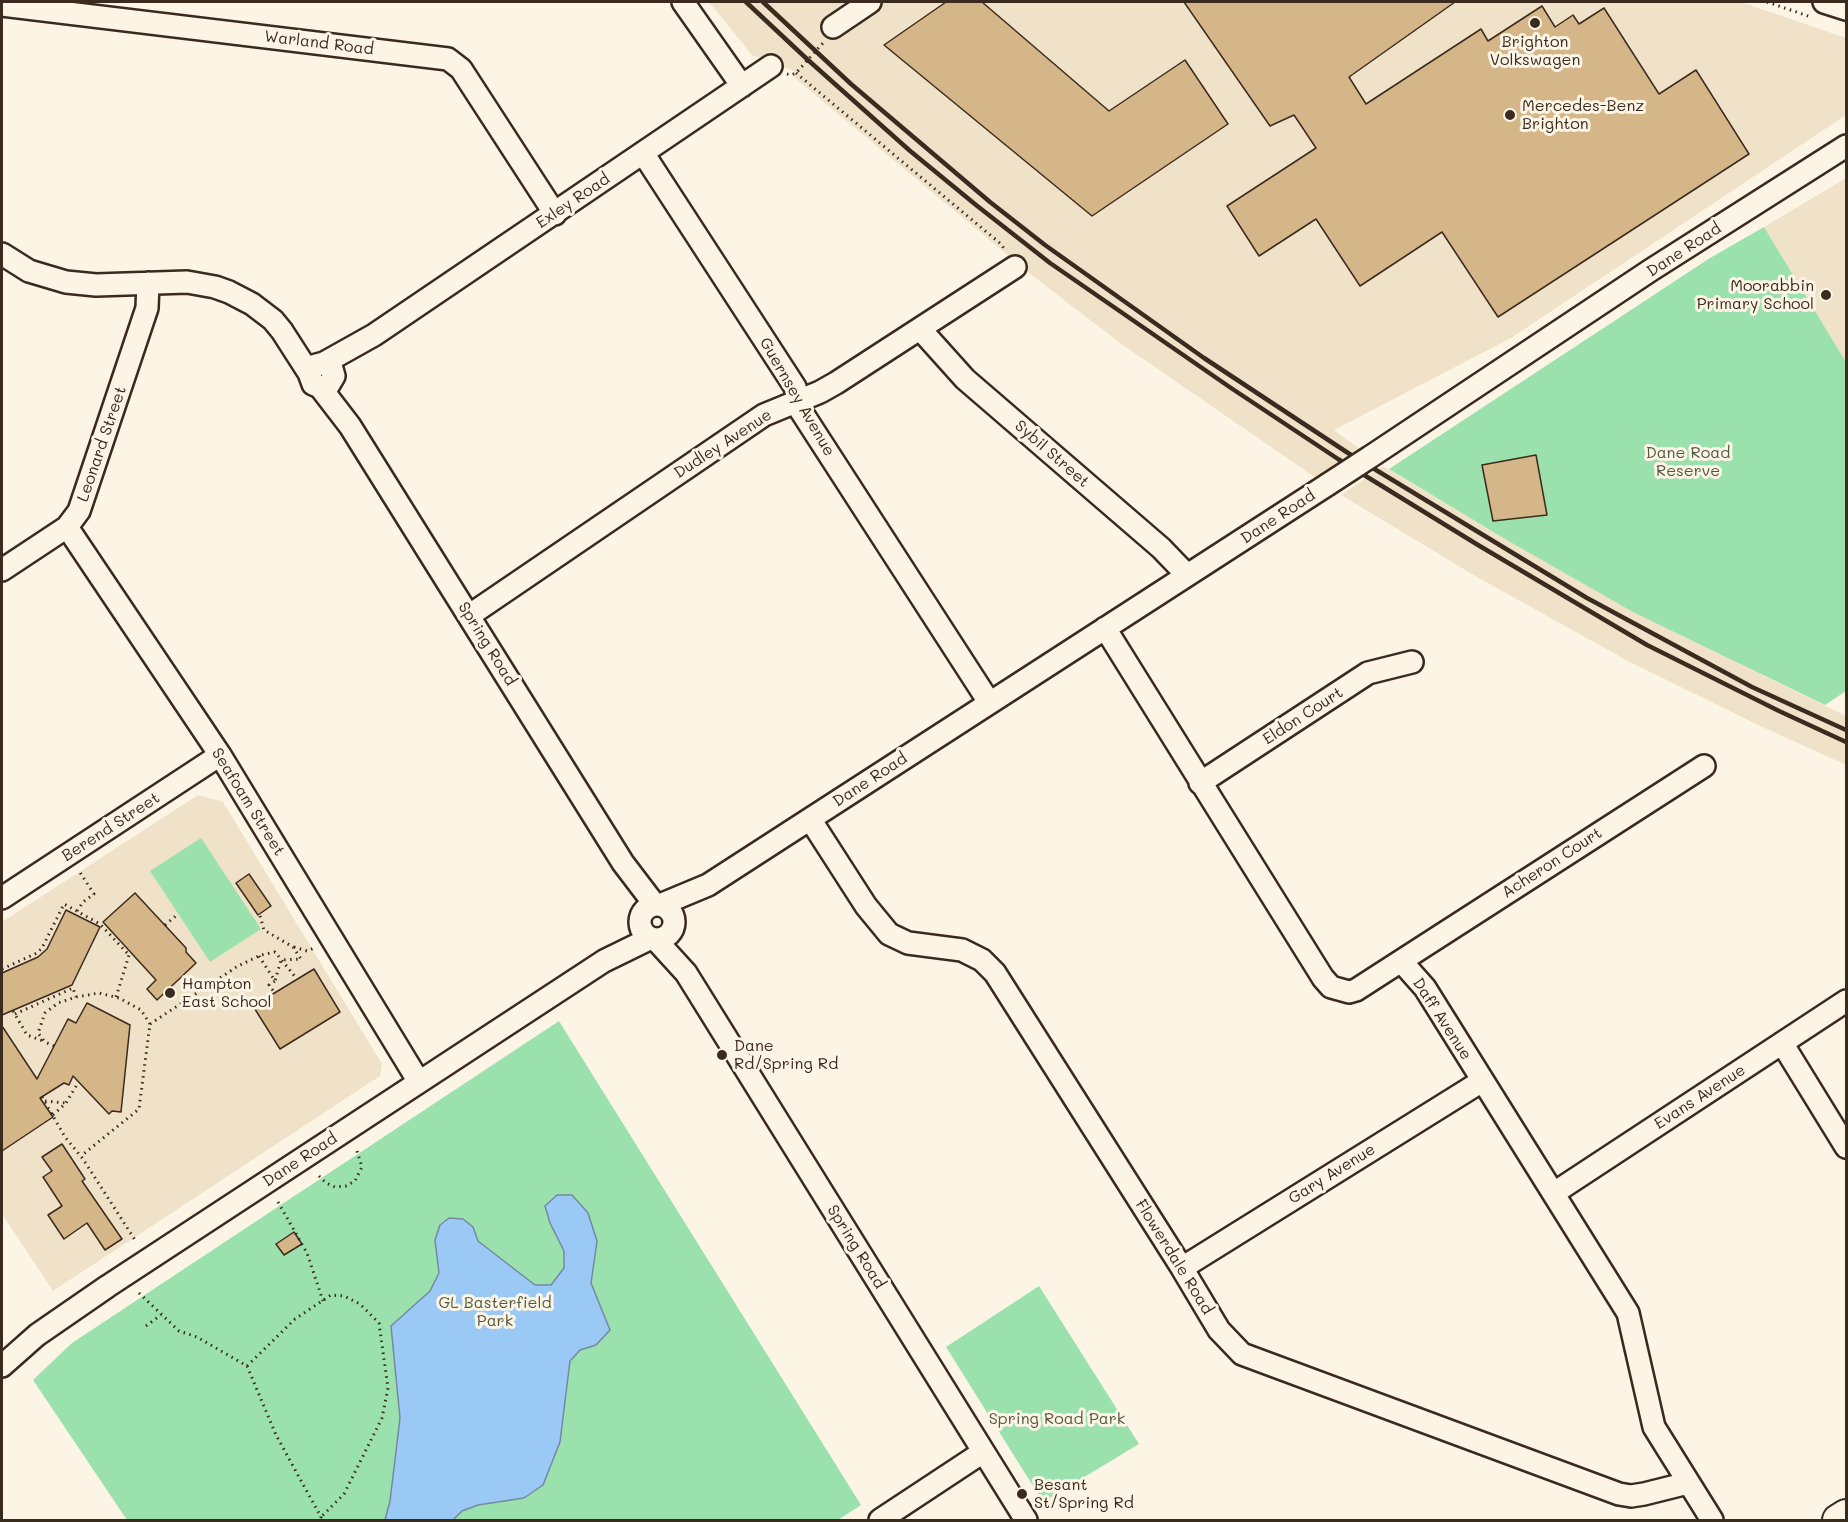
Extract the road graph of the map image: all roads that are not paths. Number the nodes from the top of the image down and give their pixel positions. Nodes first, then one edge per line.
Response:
1 (683, 2) edge
2 (870, 2) edge
3 (2, 5) edge
4 (1846, 9) edge
5 (1821, 10) edge
6 (833, 27) road end
7 (771, 66) road end
8 (742, 86) junction
9 (1846, 146) edge
10 (643, 153) junction
11 (555, 214) junction
12 (2, 254) edge
13 (1016, 267) road end
14 (148, 283) junction
15 (921, 330) junction
16 (323, 374) junction
17 (798, 399) junction
18 (67, 527) junction
19 (2, 570) edge
20 (1187, 575) junction
21 (470, 615) junction
22 (1105, 628) junction
23 (1412, 662) dead end
24 (989, 702) junction
25 (220, 755) junction
26 (1704, 766) dead end
27 (1200, 783) junction
28 (810, 819) junction
29 (2, 898) edge
30 (656, 921) junction
31 (1401, 961) junction
32 (1846, 1001) edge
33 (1782, 1043) junction
34 (1482, 1081) junction
35 (419, 1082) junction
36 (1846, 1147) edge
37 (1554, 1193) junction
38 (1182, 1268) junction
39 (2, 1366) edge
40 (983, 1452) junction
41 (1688, 1483) junction
42 (1846, 1515) edge
43 (880, 1521) edge
44 (1026, 1521) edge
45 (1712, 1521) edge
46 (1838, 1521) edge

1 - 8 street
2 - 6 street
3 - 11 street, Warland Road
4 - 5 street
7 - 8 street, Exley Road
8 - 10 street, Exley Road
9 - 20 street, Dane Road, bridge
10 - 11 street, Exley Road
10 - 17 street, Guernsey Avenue
11 - 16 street, Exley Road
12 - 14 street
13 - 15 street, Dudley Avenue
14 - 16 street
14 - 18 street, Leonard Street
15 - 17 street, Dudley Avenue
15 - 20 street, Sybil Street
16 - 21 street, Spring Road
17 - 21 street, Dudley Avenue
17 - 24 street, Guernsey Avenue
18 - 19 street, Leonard Street
18 - 25 street, Seafoam Street
20 - 22 street, Dane Road
21 - 30 street, Spring Road
22 - 24 street, Dane Road
22 - 27 street, Daff Avenue
23 - 27 street, Eldon Court
24 - 28 street, Dane Road
25 - 29 street, Berend Street
25 - 35 street, Seafoam Street
26 - 31 street, Acheron Court
27 - 31 street, Daff Avenue
28 - 30 street, Dane Road
28 - 38 street, Flowerdale Road
30 - 35 street, Dane Road
30 - 40 street, Spring Road
31 - 34 street, Daff Avenue
32 - 33 street, Evans Avenue
33 - 36 street
33 - 37 street, Evans Avenue
34 - 37 street, Daff Avenue
34 - 38 street, Gary Avenue
35 - 39 street, Dane Road
37 - 41 street, Daff Avenue
38 - 41 street, Flowerdale Road
40 - 43 street
40 - 44 street, Spring Road
41 - 45 street, Daff Avenue
42 - 46 street

